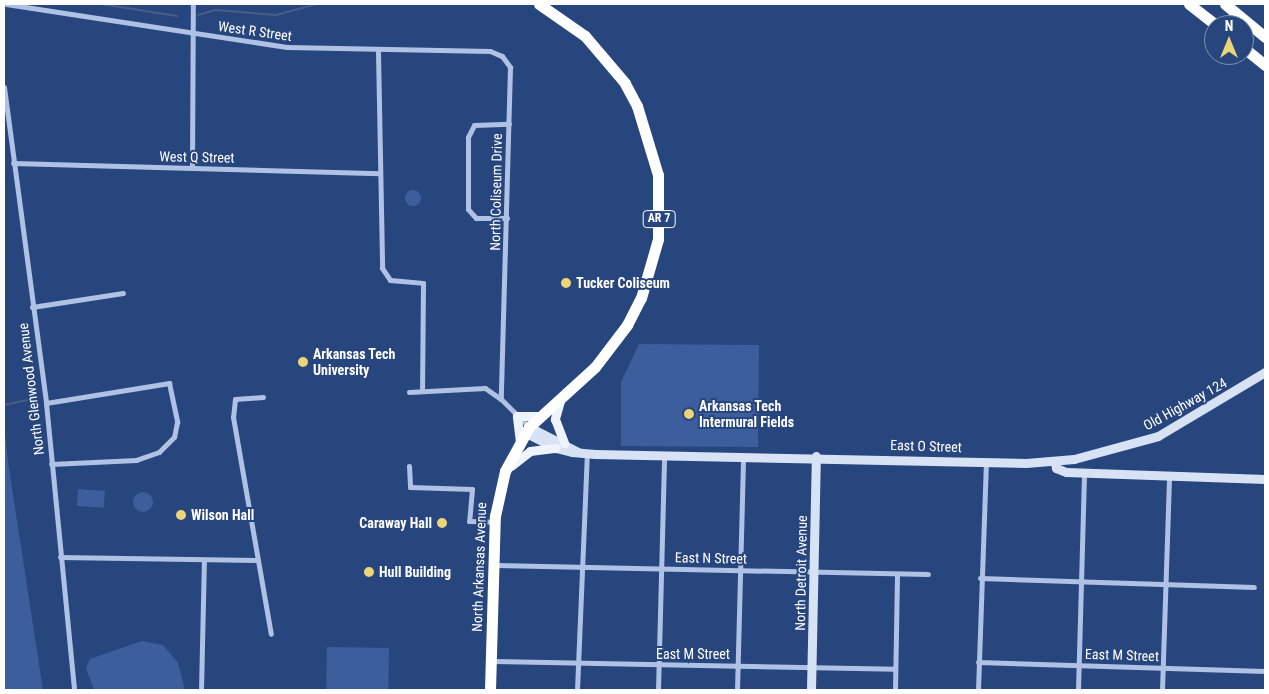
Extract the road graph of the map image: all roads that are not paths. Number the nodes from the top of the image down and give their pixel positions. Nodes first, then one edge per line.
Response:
1 (6, 4) edge
2 (193, 4) edge
3 (539, 4) edge
4 (1190, 4) edge
5 (1225, 4) edge
6 (1204, 15) edge
7 (194, 33) junction
8 (1265, 37) edge
9 (378, 52) junction
10 (502, 56) joint
11 (1254, 56) edge
12 (1265, 65) edge
13 (4, 87) edge
14 (509, 124) junction
15 (13, 163) junction
16 (192, 168) junction
17 (380, 173) junction
18 (506, 218) junction
19 (123, 293) dead end
20 (32, 307) junction
21 (1265, 372) edge
22 (422, 391) junction
23 (409, 392) dead end
24 (562, 395) junction
25 (263, 396) dead end
26 (501, 399) junction
27 (46, 403) junction
28 (517, 416) junction
29 (540, 416) junction
30 (529, 427) junction
31 (520, 442) junction
32 (560, 445) junction
33 (583, 452) junction
34 (664, 455) junction
35 (742, 456) junction
36 (816, 456) junction
37 (1055, 461) junction
38 (986, 462) junction
39 (51, 464) junction
40 (409, 466) dead end
41 (1084, 473) junction
42 (503, 476) junction
43 (1169, 476) junction
44 (1265, 479) edge
45 (495, 522) junction
46 (60, 557) junction
47 (258, 560) junction
48 (204, 562) junction
49 (494, 565) junction
50 (580, 567) junction
51 (662, 568) junction
52 (740, 570) junction
53 (815, 572) junction
54 (897, 574) junction
55 (928, 574) dead end
56 (980, 578) junction
57 (1082, 581) junction
58 (1164, 584) junction
59 (1254, 587) dead end
60 (271, 634) dead end
61 (491, 661) junction
62 (978, 662) junction
63 (577, 664) junction
64 (1079, 664) junction
65 (659, 665) junction
66 (738, 665) junction
67 (812, 667) junction
68 (1162, 667) junction
69 (895, 669) junction
70 (1265, 671) edge
71 (74, 690) edge
72 (201, 690) edge
73 (490, 690) edge
74 (577, 690) edge
75 (658, 690) edge
76 (737, 690) edge
77 (811, 690) edge
78 (895, 690) edge
79 (978, 690) edge
80 (1078, 690) edge
81 (1162, 690) edge

1 - 7 street, West R Street
2 - 7 street
3 - 24 highway, North Arkansas Avenue / AR 7
4 - 6 highway
5 - 8 highway
7 - 9 street, West R Street
7 - 16 street
9 - 10 street, West R Street
9 - 17 street
10 - 14 street, North Coliseum Drive
11 - 12 highway
13 - 15 street, North Glenwood Avenue
14 - 18 street, North Coliseum Drive
14 - 18 street
15 - 16 street, West Q Street
15 - 20 street, North Glenwood Avenue
16 - 17 street, West Q Street
17 - 22 street
18 - 26 street, North Coliseum Drive
19 - 20 street
20 - 27 street, North Glenwood Avenue
21 - 37 street, Old Highway 124
22 - 23 street
22 - 26 street
24 - 29 highway, North Arkansas Avenue / AR 7
24 - 32 main road
25 - 47 street
26 - 28 street
27 - 39 street, North Glenwood Avenue
27 - 39 street
28 - 29 main road
28 - 30 street
28 - 31 main road
29 - 30 highway, North Arkansas Avenue / AR 7
30 - 31 highway, North Arkansas Avenue / AR 7
30 - 32 street, East O Street
31 - 42 highway, North Arkansas Avenue / AR 7
32 - 33 street, East O Street
32 - 42 main road
33 - 34 street, East O Street
33 - 50 street
34 - 35 street, East O Street
34 - 51 street
35 - 36 street, East O Street
35 - 52 street
36 - 38 street, East O Street
36 - 53 street, North Detroit Avenue
37 - 38 street, East O Street
37 - 41 street
38 - 56 street
39 - 46 street, North Glenwood Avenue
40 - 45 street
41 - 43 street
41 - 57 street
42 - 45 highway, North Arkansas Avenue / AR 7
43 - 44 street
43 - 58 street
45 - 49 highway, North Arkansas Avenue / AR 7
46 - 48 street
46 - 71 street, North Glenwood Avenue
47 - 48 street
47 - 60 street
48 - 72 street
49 - 50 street, East N Street
49 - 61 highway, North Arkansas Avenue / AR 7
50 - 51 street, East N Street
50 - 63 street
51 - 52 street, East N Street
51 - 65 street
52 - 53 street, East N Street
52 - 66 street
53 - 54 street, East N Street
53 - 67 street, North Detroit Avenue
54 - 55 street, East N Street
54 - 69 street
56 - 57 street
56 - 62 street
57 - 58 street
57 - 64 street
58 - 59 street
58 - 68 street
61 - 63 street, East M Street
61 - 73 highway, North Arkansas Avenue / AR 7
62 - 64 street, East M Street
62 - 79 street
63 - 65 street, East M Street
63 - 74 street
64 - 68 street, East M Street
64 - 80 street
65 - 66 street, East M Street
65 - 75 street
66 - 67 street, East M Street
66 - 76 street
67 - 69 street, East M Street
67 - 77 street, North Detroit Avenue
68 - 70 street, East M Street
68 - 81 street
69 - 78 street

